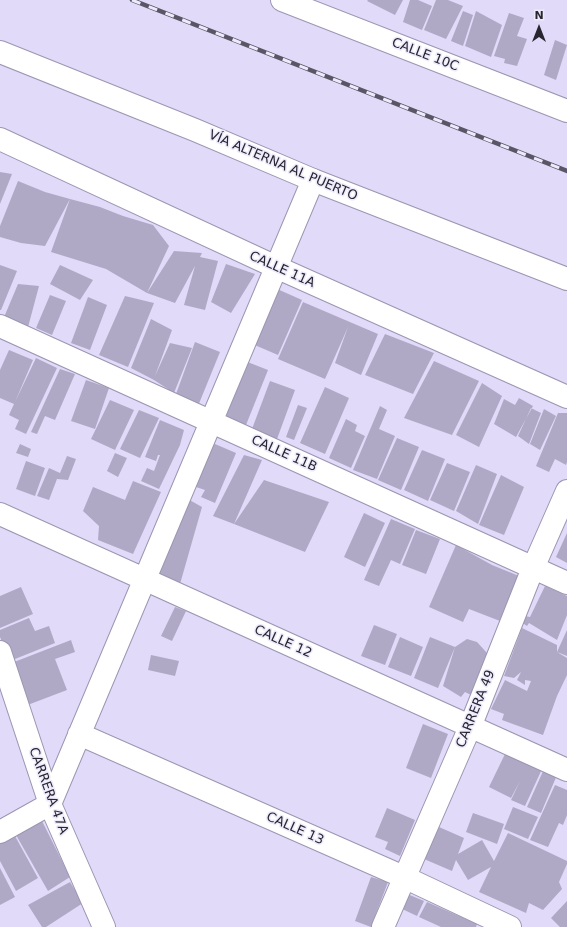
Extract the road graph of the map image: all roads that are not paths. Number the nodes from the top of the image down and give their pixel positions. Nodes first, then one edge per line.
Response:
1 (282, 0) edge
2 (0, 52) edge
3 (567, 111) edge
4 (0, 138) edge
5 (313, 180) junction
6 (276, 267) junction
7 (567, 279) edge
8 (0, 326) edge
9 (567, 397) edge
10 (211, 422) junction
11 (567, 490) edge
12 (0, 514) edge
13 (533, 568) junction
14 (144, 579) junction
15 (567, 583) edge
16 (0, 652) edge
17 (470, 727) junction
18 (79, 734) junction
19 (567, 770) edge
20 (50, 804) junction
21 (0, 832) edge
22 (406, 878) junction
23 (105, 926) edge
24 (384, 927) edge
25 (510, 927) edge

1 - 3 street, CALLE 10C
2 - 5 street, VÍA ALTERNA AL PUERTO
4 - 6 street, CALLE 11A
5 - 6 street
5 - 7 street, VÍA ALTERNA AL PUERTO
6 - 9 street, CALLE 11A
6 - 10 street
8 - 10 street, CALLE 11B
10 - 13 street, CALLE 11B
10 - 14 street
11 - 13 street, CARRERA 49
12 - 14 street, CALLE 12
13 - 15 street, CALLE 11B
13 - 17 street, CARRERA 49
14 - 17 street, CALLE 12
14 - 18 street
16 - 20 street, CARRERA 47A
17 - 19 street, CALLE 12
17 - 22 street, CARRERA 49
18 - 20 street
18 - 22 street, CALLE 13
20 - 21 street
20 - 23 street, CARRERA 47A
22 - 24 street, CARRERA 49
22 - 25 street, CALLE 13

